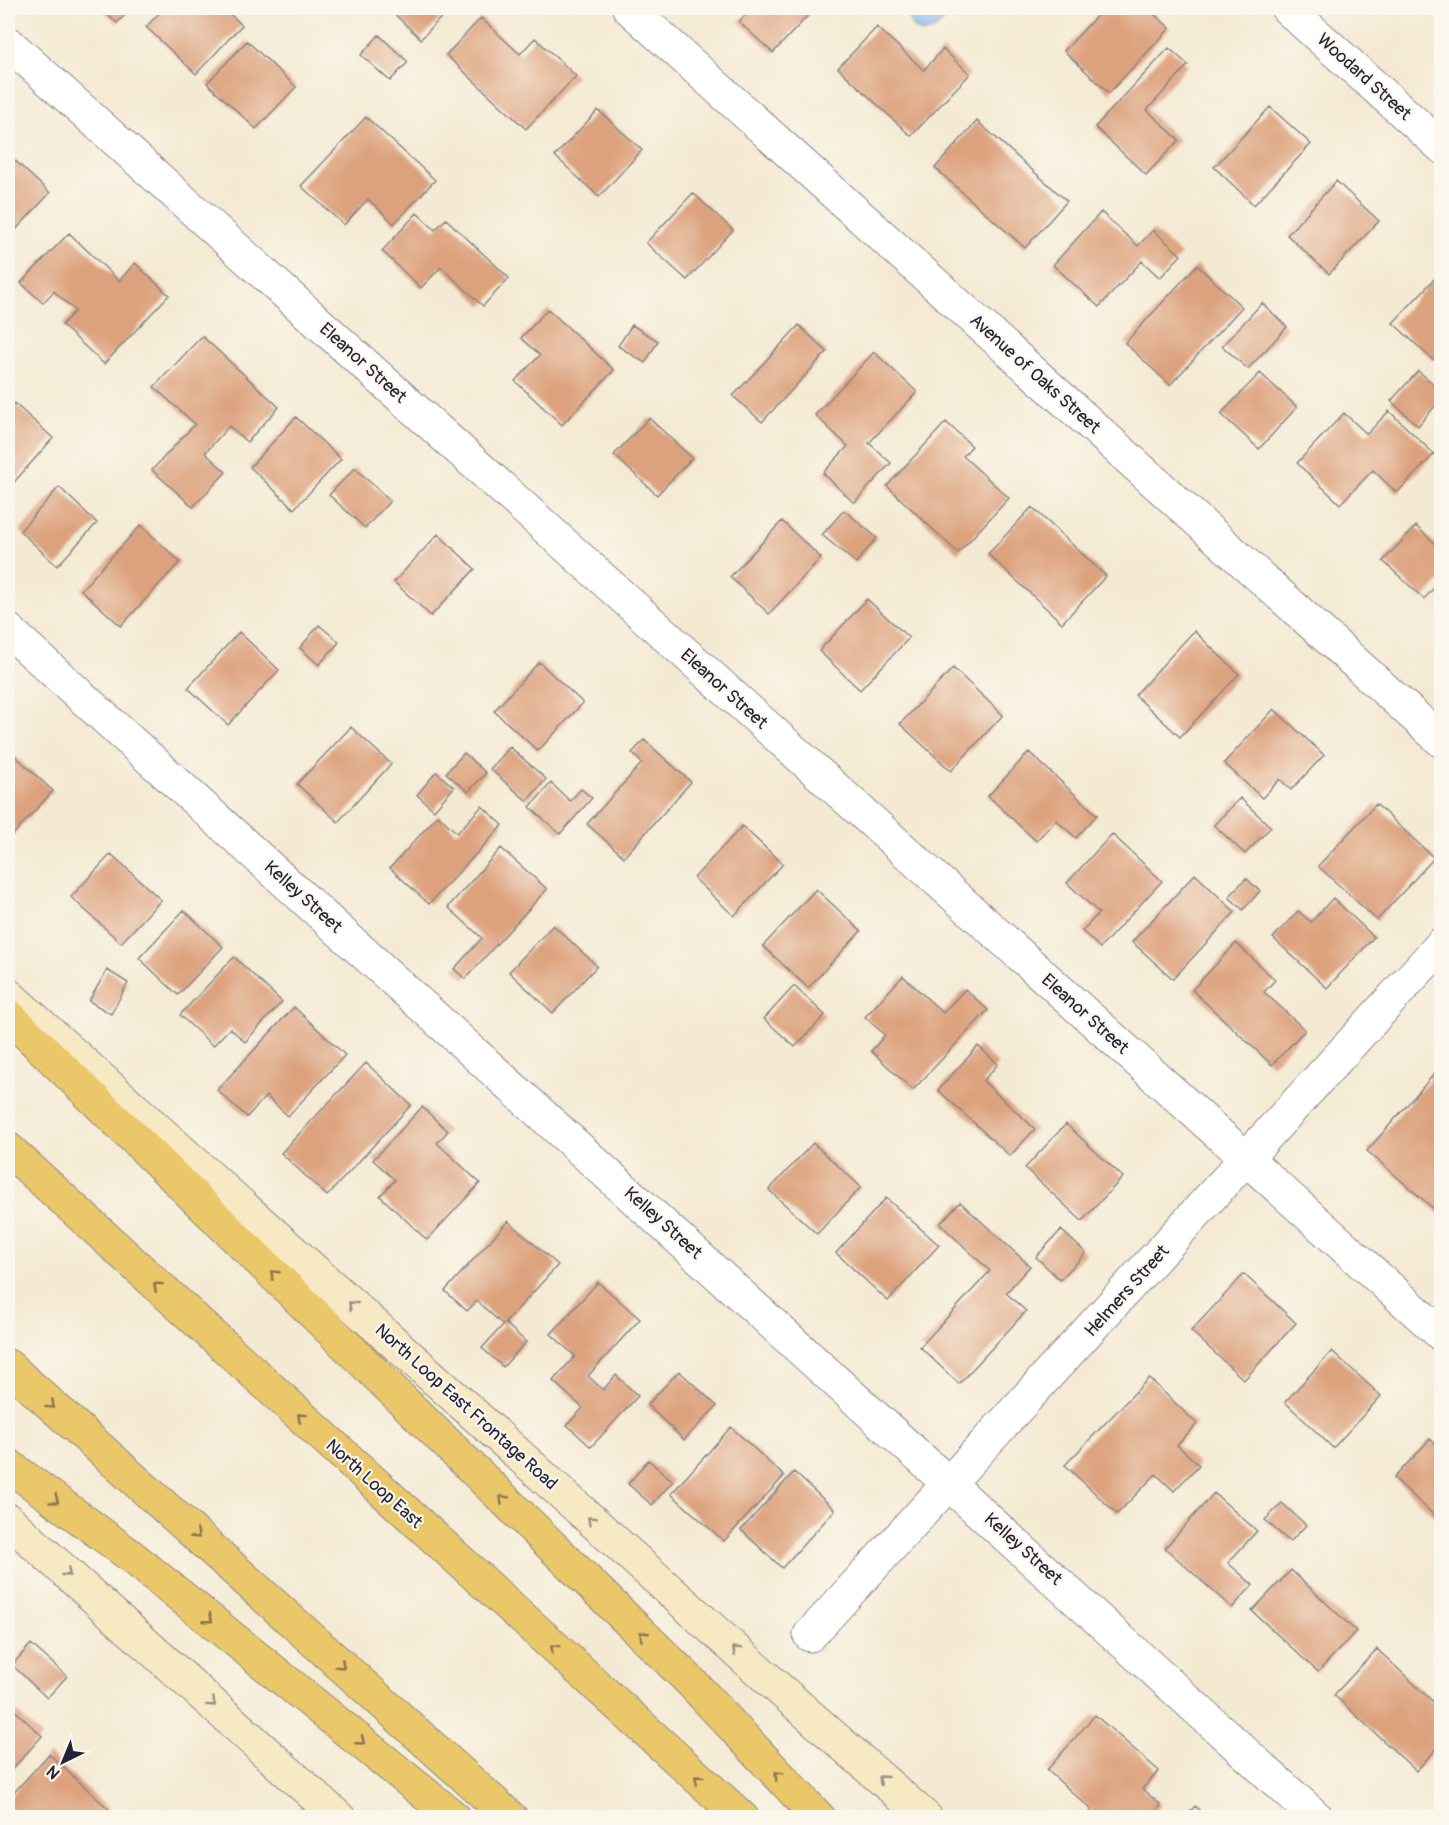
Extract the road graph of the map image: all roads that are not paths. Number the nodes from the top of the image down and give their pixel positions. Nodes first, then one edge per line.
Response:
1 (629, 8) edge
2 (1287, 8) edge
3 (8, 43) edge
4 (1442, 147) edge
5 (8, 630) edge
6 (1442, 741) edge
7 (1442, 944) edge
8 (8, 995) edge
9 (8, 1015) edge
10 (8, 1149) edge
11 (1247, 1160) junction
12 (1442, 1335) edge
13 (8, 1366) edge
14 (8, 1465) edge
15 (951, 1483) junction
16 (8, 1520) edge
17 (810, 1635) dead end
18 (339, 1818) edge
19 (455, 1818) edge
20 (511, 1818) edge
21 (742, 1818) edge
22 (819, 1818) edge
23 (926, 1818) edge
24 (1317, 1818) edge

1 - 6 street, Avenue of Oaks Street
2 - 4 street, Woodard Street
3 - 11 street, Eleanor Street
5 - 15 street, Kelley Street
7 - 11 street, Helmers Street
23 -> 8 main road, North Loop East Frontage Road
22 -> 9 highway
21 -> 10 highway, North Loop East
11 - 12 street, Eleanor Street
11 - 15 street, Helmers Street
13 -> 20 highway
14 -> 19 highway
15 - 17 street, Helmers Street
15 - 24 street, Kelley Street
16 -> 18 main road

